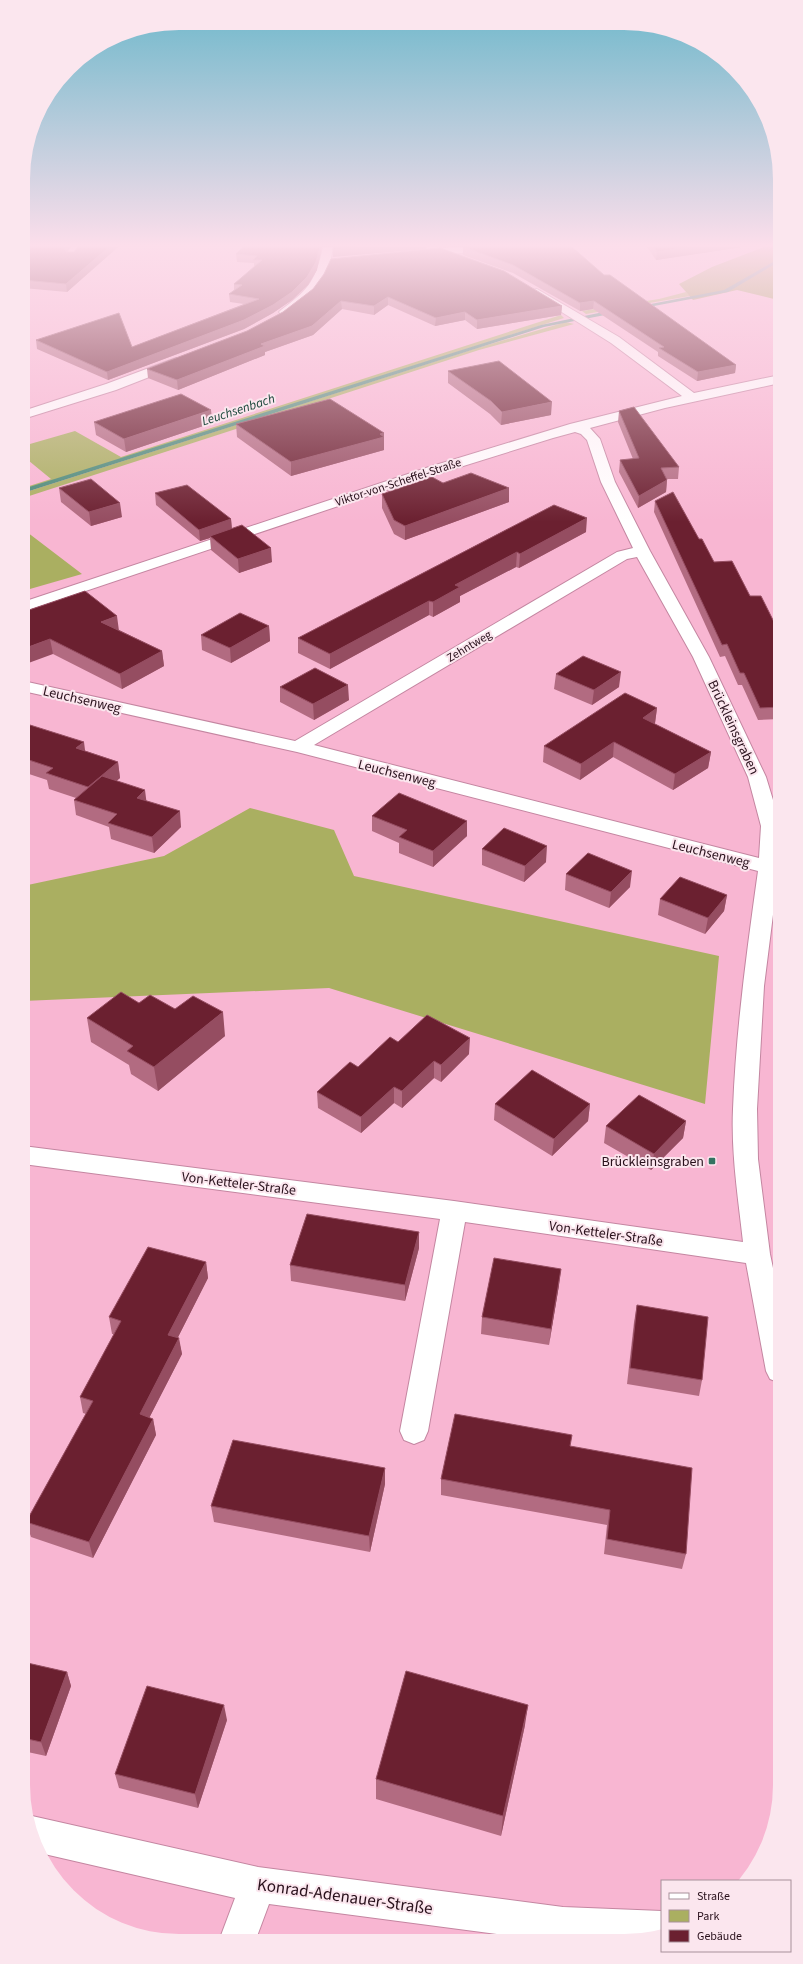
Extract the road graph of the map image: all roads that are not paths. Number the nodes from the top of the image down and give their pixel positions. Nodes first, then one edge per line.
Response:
1 (613, 339) edge
2 (186, 358) edge
3 (773, 380) edge
4 (691, 397) junction
5 (30, 413) edge
6 (575, 426) junction
7 (642, 551) junction
8 (30, 604) edge
9 (30, 688) edge
10 (298, 747) junction
11 (769, 867) junction
12 (30, 1156) edge
13 (454, 1211) junction
14 (757, 1254) junction
15 (773, 1335) edge
16 (414, 1431) dead end
17 (39, 1836) edge
18 (258, 1885) junction
19 (661, 1929) edge
20 (240, 1934) edge

1 - 4 street
2 - 5 street
3 - 4 street, Viktor-von-Scheffel-Straße
4 - 6 street, Viktor-von-Scheffel-Straße
6 - 7 street, Brückleinsgraben
6 - 8 street, Viktor-von-Scheffel-Straße
7 - 10 street, Zehntweg
7 - 11 street, Brückleinsgraben
9 - 10 street, Leuchsenweg
10 - 11 street, Leuchsenweg
11 - 14 street, Brückleinsgraben
12 - 13 street, Von-Ketteler-Straße
13 - 14 street, Von-Ketteler-Straße
13 - 16 street
14 - 15 street, Brückleinsgraben
17 - 18 street, Konrad-Adenauer-Straße
18 - 19 street, Konrad-Adenauer-Straße
18 - 20 street

